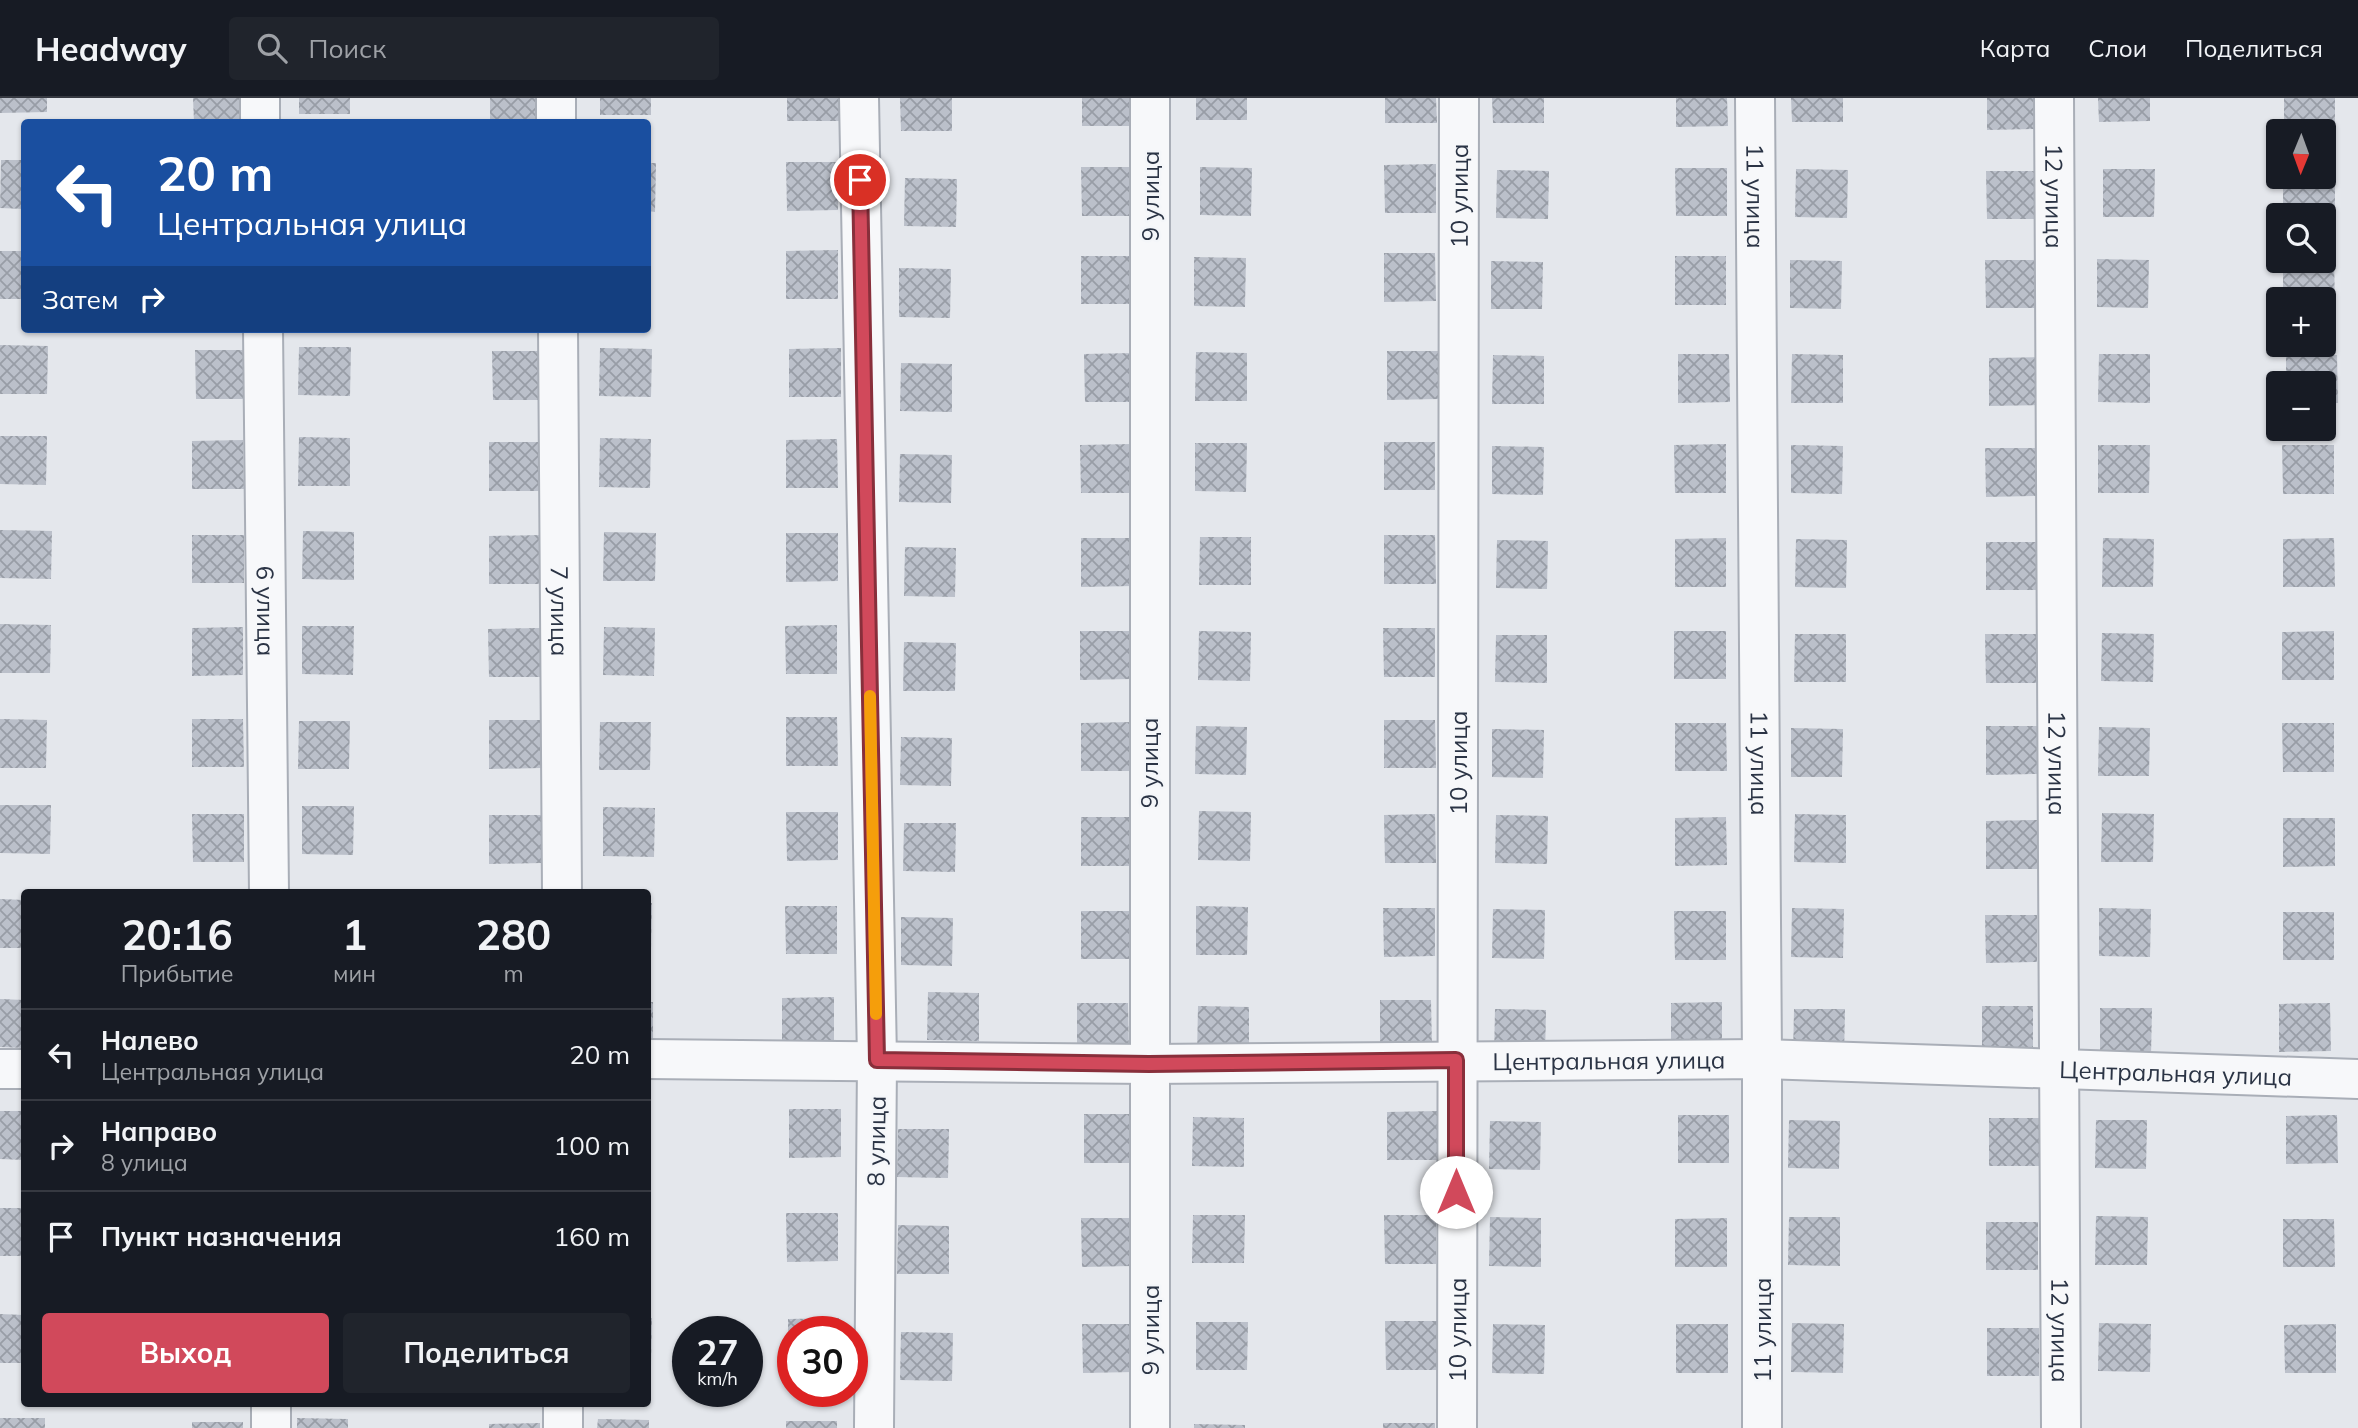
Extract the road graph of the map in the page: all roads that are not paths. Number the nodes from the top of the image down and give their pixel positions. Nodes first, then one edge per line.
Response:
1 (260, 98) edge
2 (556, 98) edge
3 (859, 98) edge
4 (1150, 98) edge
5 (1459, 98) edge
6 (1755, 98) edge
7 (2054, 98) edge
8 (260, 119) edge
9 (556, 119) edge
10 (263, 333) edge
11 (558, 333) edge
12 (270, 889) edge
13 (562, 889) edge
14 (651, 1059) edge
15 (1762, 1059) junction
16 (877, 1060) junction
17 (1456, 1060) junction
18 (1149, 1064) junction
19 (0, 1069) edge
20 (21, 1069) edge
21 (2060, 1069) junction
22 (2358, 1079) edge
23 (271, 1407) edge
24 (563, 1407) edge
25 (271, 1428) edge
26 (563, 1428) edge
27 (874, 1428) edge
28 (1150, 1428) edge
29 (1457, 1428) edge
30 (1762, 1428) edge
31 (2061, 1428) edge

1 - 8 street
2 - 9 street
3 - 16 street, 8 улица
4 - 18 street, 9 улица
5 - 17 street, 10 улица
6 - 15 street, 11 улица
7 - 21 street, 12 улица
10 - 12 street, 6 улица
11 - 13 street, 7 улица
14 - 16 street, Центральная улица
15 - 17 street, Центральная улица
15 - 21 street, Центральная улица
15 - 30 street, 11 улица
16 - 18 street, Центральная улица
16 - 27 street, 8 улица
17 - 18 street, Центральная улица
17 - 29 street, 10 улица
18 - 28 street, 9 улица
19 - 20 street
21 - 22 street, Центральная улица
21 - 31 street, 12 улица
23 - 25 street
24 - 26 street

